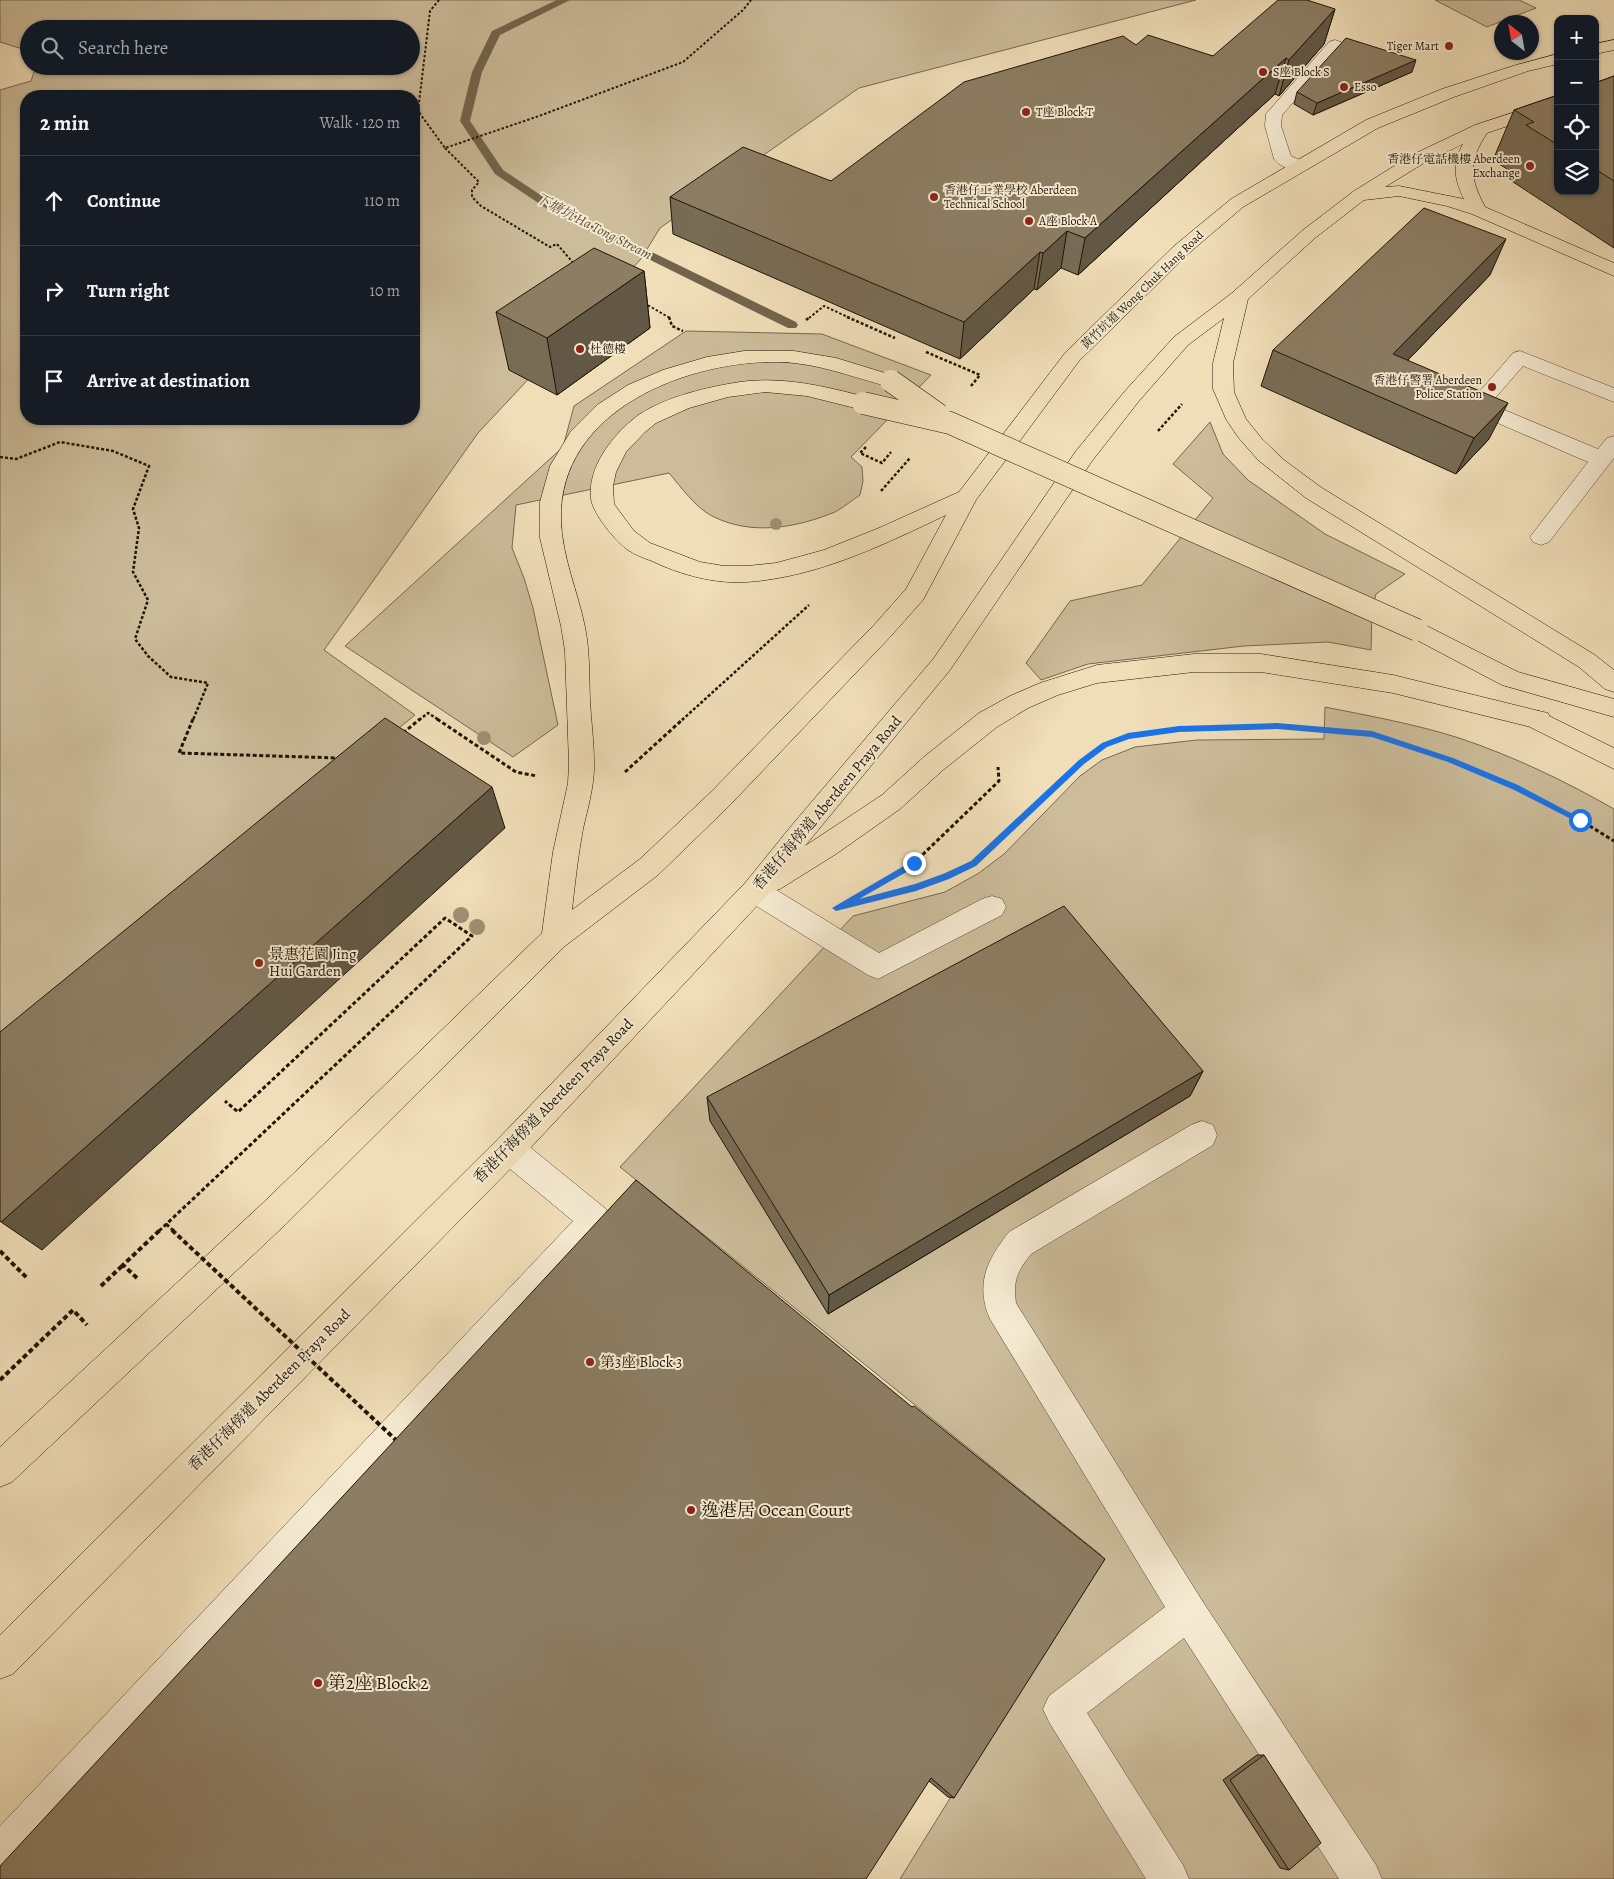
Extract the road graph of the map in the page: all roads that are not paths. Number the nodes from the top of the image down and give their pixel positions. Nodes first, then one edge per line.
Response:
1 (1614, 44) edge
2 (1335, 45) dead end
3 (1599, 48) edge
4 (1554, 60) edge
5 (1554, 104) edge
6 (1481, 129) junction
7 (1298, 166) junction
8 (1360, 195) junction
9 (1478, 210) junction
10 (1614, 270) edge
11 (1239, 297) junction
12 (1614, 396) edge
13 (950, 423) junction
14 (1608, 451) edge
15 (967, 497) junction
16 (1541, 537) dead end
17 (1511, 678) junction
18 (1614, 683) edge
19 (1614, 708) edge
20 (1540, 720) junction
21 (1614, 758) edge
22 (755, 891) junction
23 (992, 907) dead end
24 (555, 938) junction
25 (1202, 1135) dead end
26 (509, 1149) junction
27 (0, 1470) edge
28 (1188, 1612) junction
29 (0, 1662) edge
30 (0, 1855) edge
31 (1169, 1879) edge
32 (1362, 1879) edge

1 - 3 main road
2 - 7 street
4 - 7 main road, 黃竹坑道 Wong Chuk Hang Road
5 - 6 main road
6 - 8 main road
6 - 9 main road
7 - 15 main road, 黃竹坑道 Wong Chuk Hang Road
8 - 9 main road
8 - 11 main road
9 - 10 main road
11 - 18 main road
11 - 22 main road, 香港仔海傍道 Aberdeen Praya Road
12 - 14 street
13 - 15 main road, bridge
13 - 17 main road, bridge
13 - 24 main road, bridge
14 - 16 street
15 - 24 main road
17 - 19 main road
17 - 20 main road
20 - 21 main road
20 - 22 main road
22 - 23 street
22 - 26 main road, 香港仔海傍道 Aberdeen Praya Road
24 - 27 main road
25 - 28 street
26 - 29 main road, 香港仔海傍道 Aberdeen Praya Road
26 - 30 street
28 - 31 street
28 - 32 street

